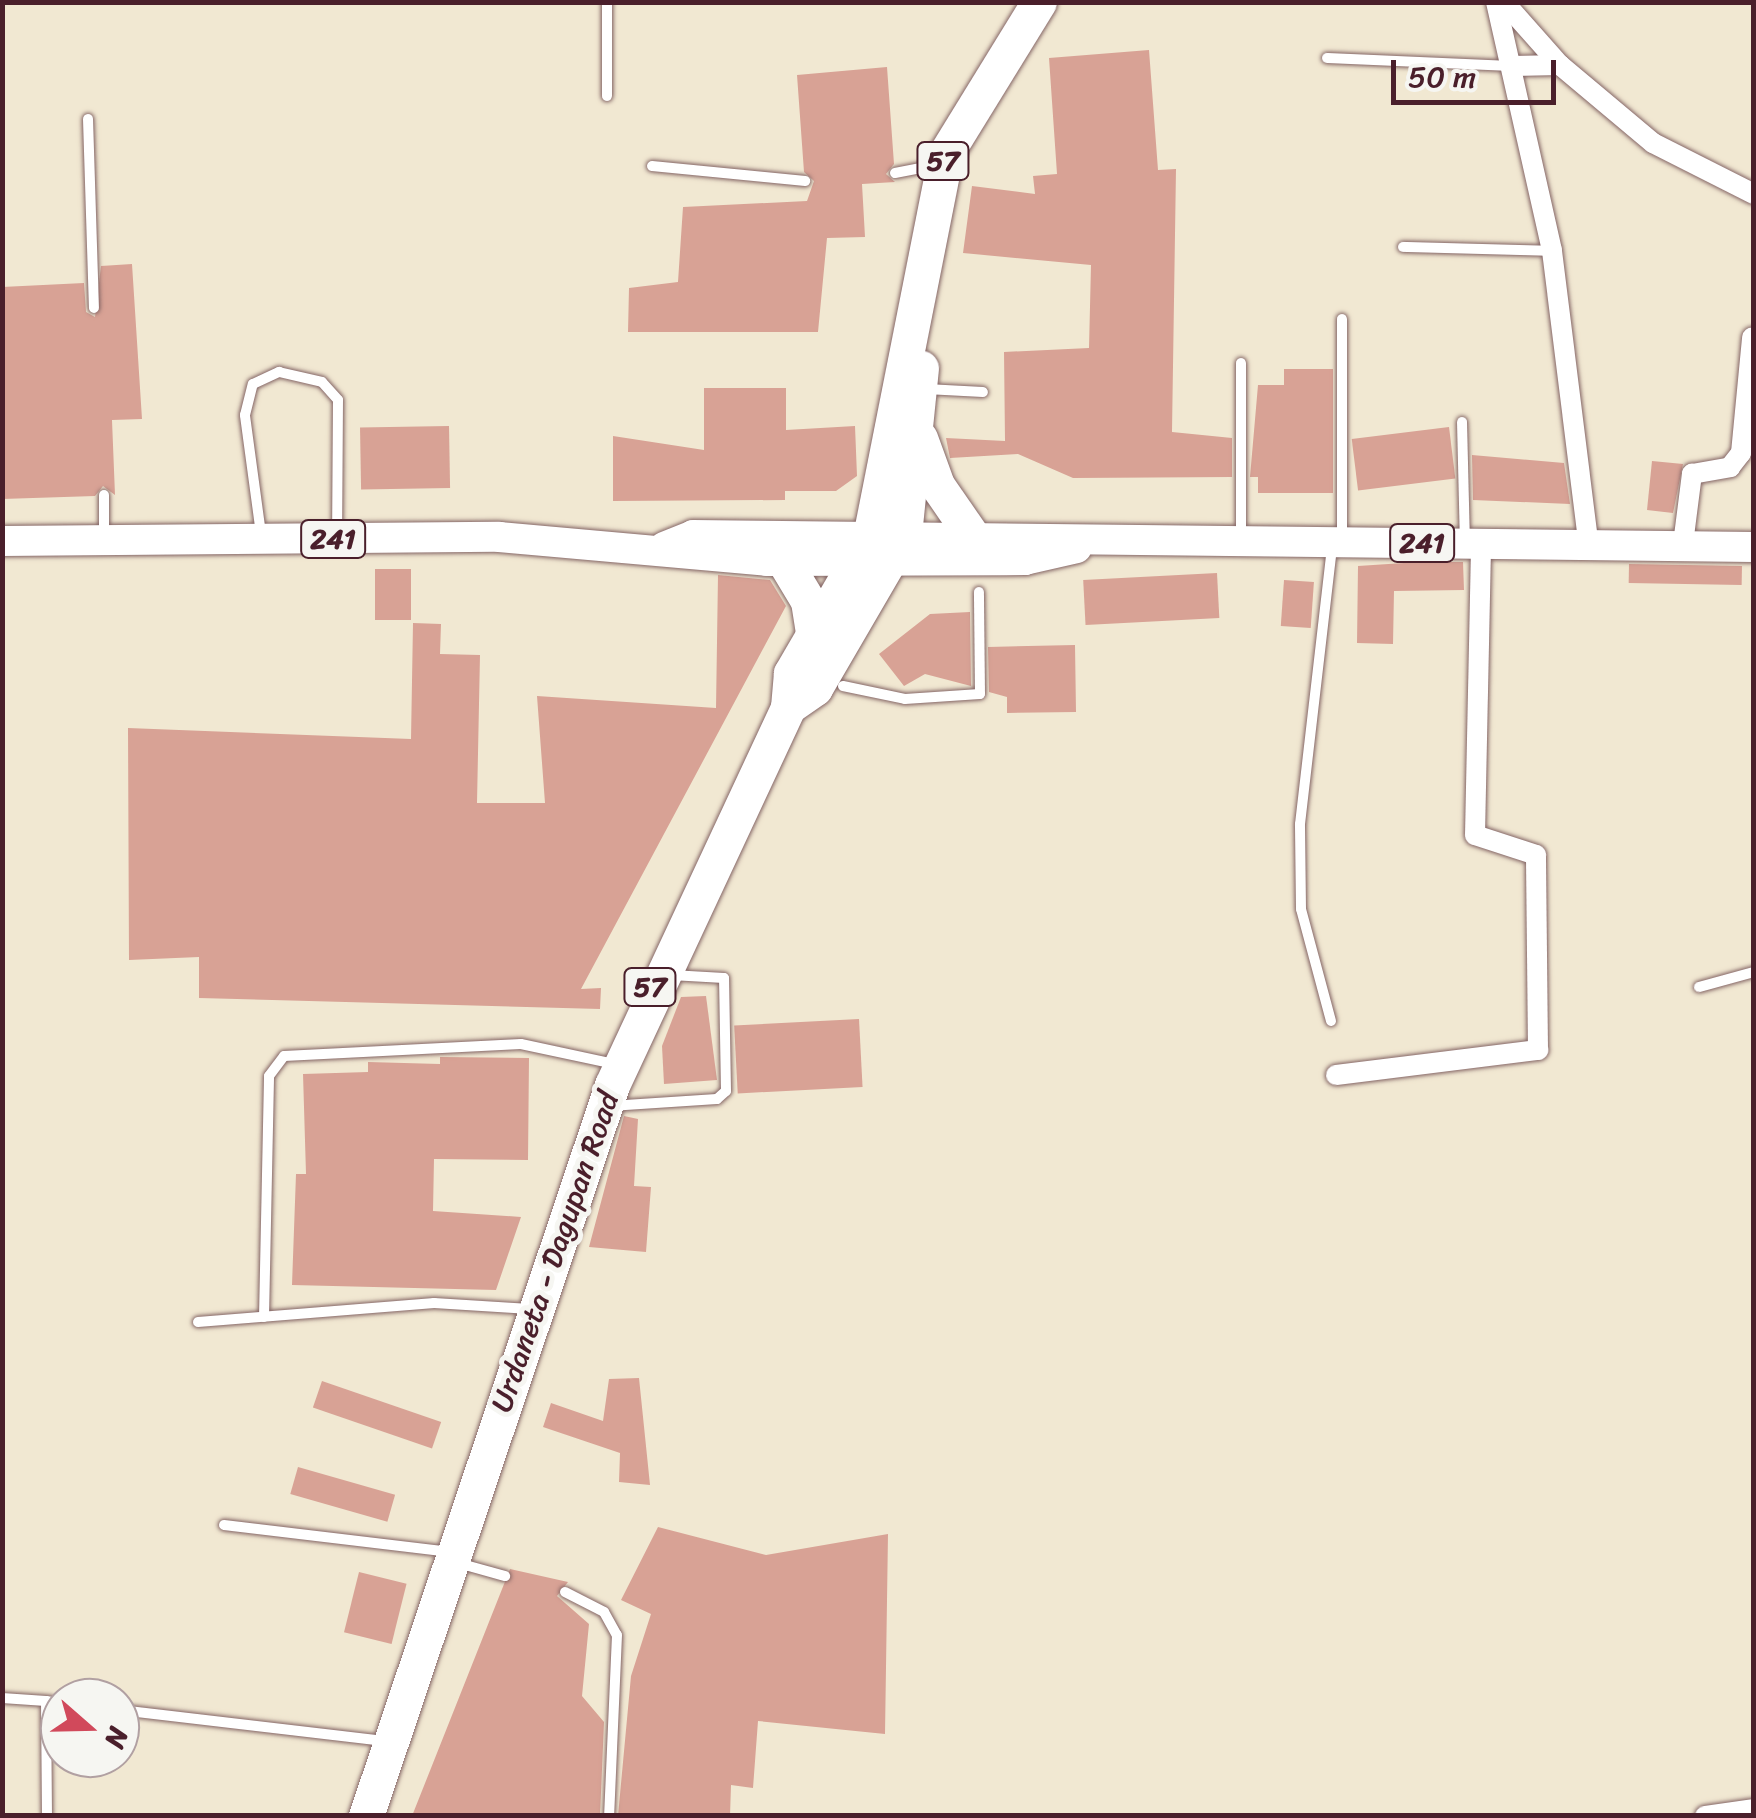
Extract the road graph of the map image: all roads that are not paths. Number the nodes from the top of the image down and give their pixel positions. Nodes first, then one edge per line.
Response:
1 (607, 2) edge
2 (1039, 2) edge
3 (1500, 2) edge
4 (1326, 58) dead end
5 (1513, 66) junction
6 (1560, 66) junction
7 (607, 96) dead end
8 (88, 119) dead end
9 (942, 164) junction
10 (652, 166) dead end
11 (895, 172) dead end
12 (805, 180) dead end
13 (1754, 194) edge
14 (1404, 248) dead end
15 (1552, 251) junction
16 (94, 308) dead end
17 (1342, 319) dead end
18 (1752, 338) edge
19 (912, 344) junction
20 (1241, 363) dead end
21 (920, 389) junction
22 (982, 392) dead end
23 (1462, 422) dead end
24 (917, 428) junction
25 (104, 495) dead end
26 (973, 537) junction
27 (336, 539) junction
28 (262, 540) junction
29 (2, 541) edge
30 (104, 541) junction
31 (1588, 541) junction
32 (1473, 542) junction
33 (1090, 544) junction
34 (1683, 544) junction
35 (1241, 545) junction
36 (1337, 545) junction
37 (664, 546) junction
38 (1754, 546) edge
39 (881, 549) junction
40 (784, 561) junction
41 (979, 592) dead end
42 (813, 632) junction
43 (843, 686) dead end
44 (788, 707) junction
45 (1754, 972) edge
46 (654, 978) junction
47 (1698, 987) dead end
48 (1331, 1021) dead end
49 (620, 1065) junction
50 (1336, 1076) dead end
51 (604, 1106) junction
52 (534, 1309) junction
53 (264, 1318) junction
54 (198, 1322) dead end
55 (224, 1525) dead end
56 (454, 1558) junction
57 (505, 1576) dead end
58 (565, 1592) dead end
59 (2, 1698) edge
60 (40, 1701) edge
61 (140, 1712) edge
62 (390, 1742) junction
63 (47, 1778) edge
64 (1754, 1809) edge
65 (47, 1816) edge
66 (366, 1816) edge
67 (609, 1816) edge
68 (1705, 1816) edge

1 - 7 lane
2 - 9 highway, 57
3 - 5 street
3 - 6 street
4 - 5 lane
5 - 6 street
5 - 15 street
6 - 13 street
8 - 16 lane
9 - 11 lane
9 - 19 highway, 57
10 - 12 lane
14 - 15 lane
15 - 31 street
17 - 36 lane
18 - 34 street
19 - 21 highway, 57
19 - 39 highway, 57
20 - 35 lane
21 - 22 lane
21 - 24 highway, 57
23 - 32 lane
24 - 26 highway
24 - 39 highway, 57
25 - 30 lane
26 - 33 main road, 241
26 - 39 main road, 241
27 - 28 main road, 241
27 - 28 lane
27 - 37 main road, 241
28 - 30 main road, 241
29 - 30 main road, 241
31 - 32 main road, 241
31 - 34 main road, 241
32 - 36 main road, 241
32 - 50 street
33 - 35 main road, 241
33 - 39 main road, 241
34 - 38 main road, 241
35 - 36 main road, 241
36 - 48 lane
37 - 39 main road, 241
37 - 40 main road, 241
39 - 40 main road, 241
39 - 42 highway, Urdaneta - Dagupan Road / 57
39 - 44 highway, Urdaneta - Dagupan Road / 57
40 - 42 highway
41 - 43 lane
42 - 44 highway, Urdaneta - Dagupan Road / 57
44 - 46 highway, Urdaneta - Dagupan Road / 57
45 - 47 lane
46 - 49 highway, Urdaneta - Dagupan Road / 57
46 - 51 lane
49 - 51 highway, Urdaneta - Dagupan Road / 57
49 - 53 lane
51 - 52 highway, Urdaneta - Dagupan Road / 57
52 - 53 lane
52 - 56 highway, Urdaneta - Dagupan Road / 57
53 - 54 lane
55 - 56 lane
56 - 57 lane
56 - 62 highway, Urdaneta - Dagupan Road / 57
58 - 67 lane
59 - 60 lane
61 - 62 lane
62 - 66 highway, Urdaneta - Dagupan Road / 57
63 - 65 lane
64 - 68 street

